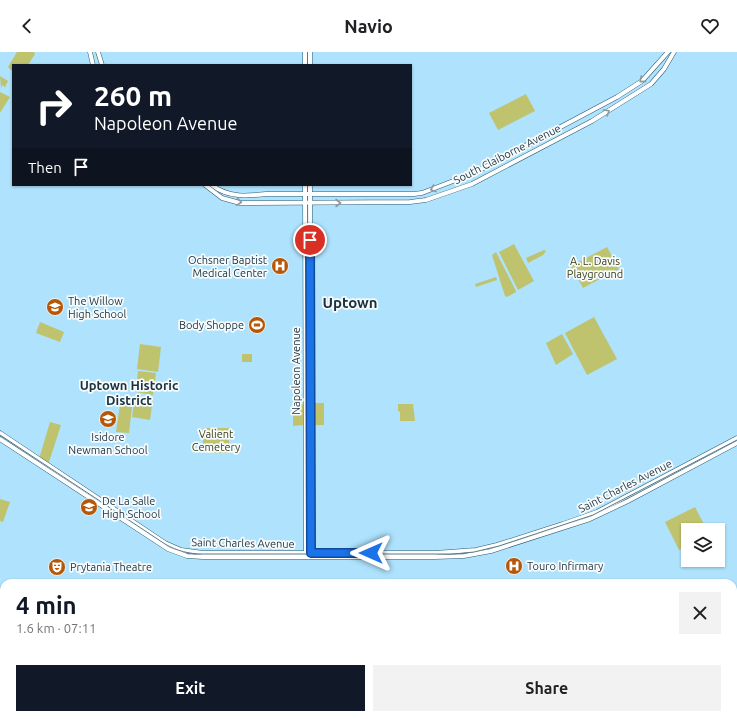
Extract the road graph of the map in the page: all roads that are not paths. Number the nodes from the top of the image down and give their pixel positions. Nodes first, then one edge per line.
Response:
1 (90, 52) edge
2 (98, 52) edge
3 (305, 52) edge
4 (310, 52) edge
5 (668, 52) edge
6 (674, 52) edge
7 (93, 64) edge
8 (102, 64) edge
9 (305, 64) edge
10 (310, 64) edge
11 (206, 186) edge
12 (214, 186) edge
13 (305, 186) edge
14 (310, 186) edge
15 (305, 194) junction
16 (310, 194) junction
17 (316, 194) junction
18 (310, 202) junction
19 (316, 202) junction
20 (305, 203) junction
21 (0, 433) edge
22 (737, 438) edge
23 (0, 439) edge
24 (737, 443) edge
25 (306, 555) junction
26 (311, 555) junction
27 (328, 555) junction

1 - 7 main road
2 - 8 main road
3 - 9 main road
4 - 10 main road
5 -> 17 main road, South Claiborne Avenue
19 -> 6 main road, South Claiborne Avenue
11 -> 20 main road, South Claiborne Avenue
12 - 15 main road, South Claiborne Avenue
13 - 15 main road, Napoleon Avenue
14 - 16 main road, Napoleon Avenue
15 - 16 main road, South Claiborne Avenue
15 - 20 main road, Napoleon Avenue
16 - 17 main road, South Claiborne Avenue
16 - 18 main road, Napoleon Avenue
17 - 19 main road
18 - 19 main road, South Claiborne Avenue
18 - 20 main road, South Claiborne Avenue
18 - 26 main road, Napoleon Avenue
20 - 25 main road, Napoleon Avenue
21 - 25 main road, Saint Charles Avenue
22 - 27 main road, Saint Charles Avenue
23 - 25 main road, Saint Charles Avenue
24 - 27 main road, Saint Charles Avenue
25 - 26 main road, Saint Charles Avenue
26 - 27 main road, Saint Charles Avenue

